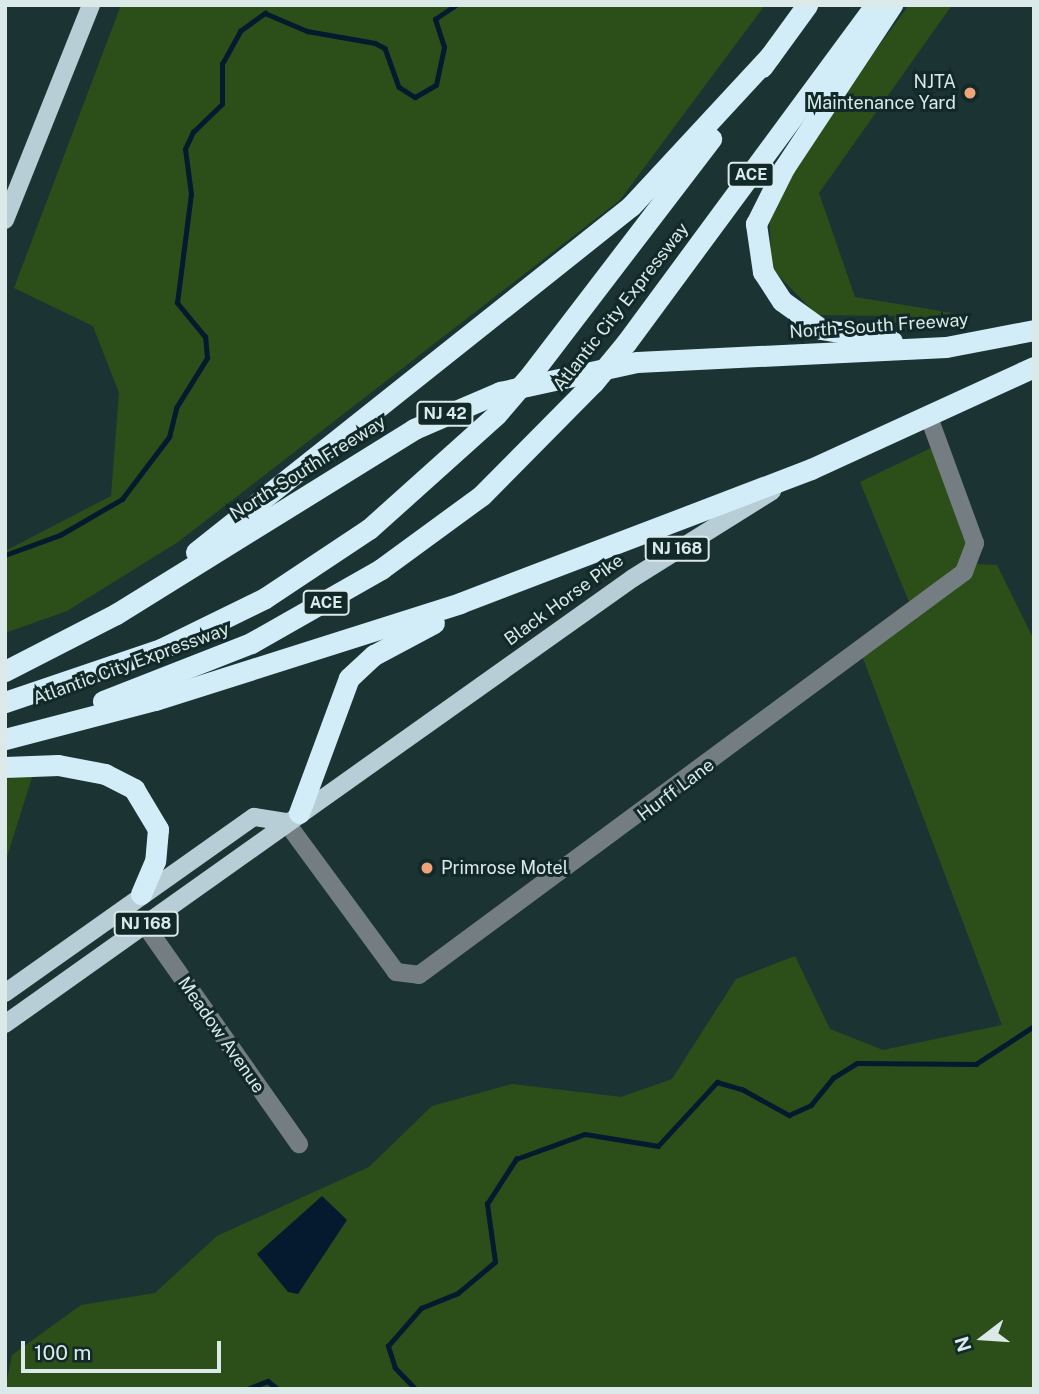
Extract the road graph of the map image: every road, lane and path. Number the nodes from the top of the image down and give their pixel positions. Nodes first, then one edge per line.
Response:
1 (91, 5) edge
2 (807, 5) edge
3 (875, 5) edge
4 (892, 5) edge
5 (770, 56) junction
6 (9, 197) edge
7 (5, 220) edge
8 (1034, 330) edge
9 (946, 347) junction
10 (1034, 367) edge
11 (929, 417) junction
12 (811, 469) junction
13 (540, 573) junction
14 (135, 602) junction
15 (5, 671) edge
16 (5, 702) edge
17 (5, 737) edge
18 (5, 767) edge
19 (292, 817) junction
20 (141, 894) junction
21 (145, 925) junction
22 (82, 938) junction
23 (96, 960) junction
24 (5, 993) edge
25 (5, 1024) edge
26 (299, 1144) dead end

1 - 6 main road
2 - 5 highway, Atlantic City Expressway / ACE
3 - 17 highway, Atlantic City Expressway / ACE, bridge
4 - 9 highway
5 - 14 highway
5 - 16 highway, Atlantic City Expressway / ACE, bridge
6 - 7 main road
8 - 9 highway, North-South Freeway / NJ 42
9 - 14 highway, North-South Freeway / NJ 42
10 - 11 highway, Black Horse Pike
11 - 12 highway, Black Horse Pike
11 - 19 street, Hurff Lane
12 - 13 highway
12 - 19 main road, Black Horse Pike / NJ 168
13 - 17 highway
13 - 19 highway
14 - 15 highway, North-South Freeway / NJ 42
18 - 20 highway
19 - 20 main road, NJ 168
19 - 21 main road, Black Horse Pike / NJ 168
20 - 22 main road, NJ 168
21 - 23 main road, Black Horse Pike / NJ 168
21 - 26 street, Meadow Avenue
22 - 23 main road
22 - 24 main road, NJ 168
23 - 25 main road, Black Horse Pike / NJ 168

